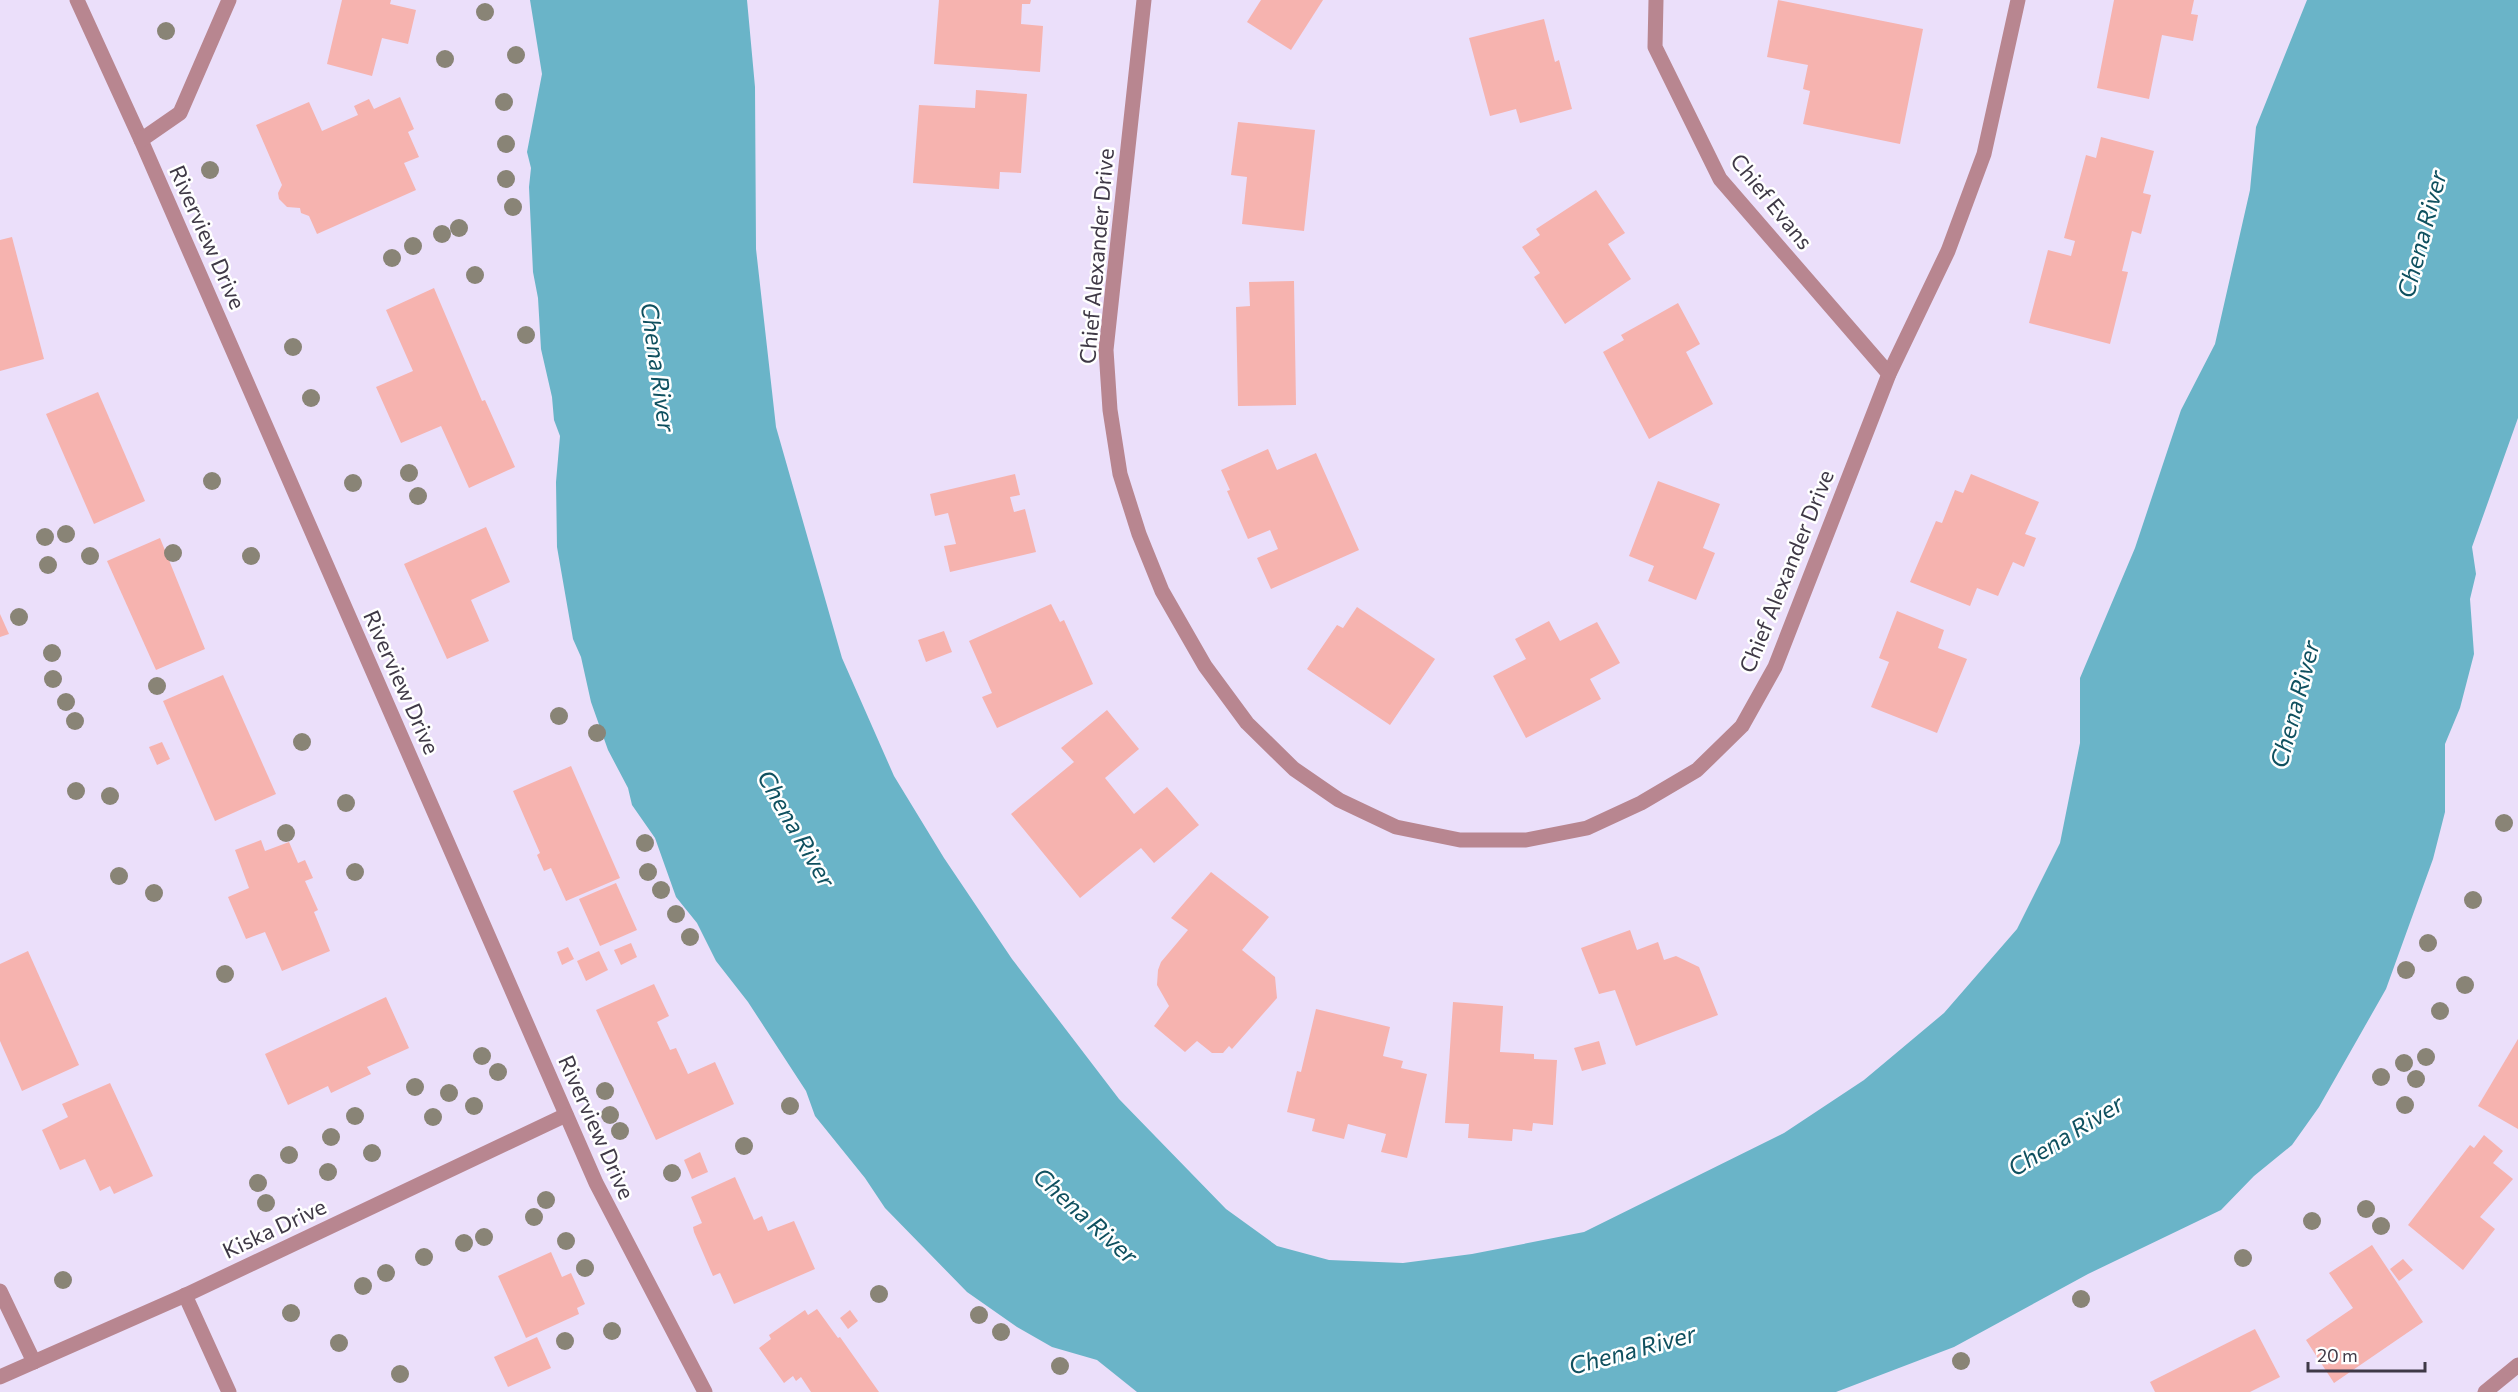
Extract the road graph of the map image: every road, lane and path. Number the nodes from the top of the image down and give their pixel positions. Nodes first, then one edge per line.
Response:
1 (77, 0) edge
2 (229, 0) edge
3 (1143, 0) edge
4 (1656, 0) edge
5 (2018, 0) edge
6 (141, 140) junction
7 (1889, 374) junction
8 (566, 1115) junction
9 (0, 1291) edge
10 (184, 1295) junction
11 (34, 1362) junction
12 (2518, 1365) edge
13 (0, 1377) edge
14 (229, 1392) edge
15 (705, 1392) edge
16 (2485, 1392) edge

1 - 6 street, Riverview Drive
2 - 6 street
3 - 7 street, Chief Alexander Drive
4 - 7 street, Chief Evans
5 - 7 street, Chief Alexander Drive
6 - 8 street, Riverview Drive
8 - 10 street, Kiska Drive
8 - 15 street, Riverview Drive
9 - 11 street
10 - 11 street, Kiska Drive
10 - 14 street
11 - 13 street, Kiska Drive
12 - 16 street

